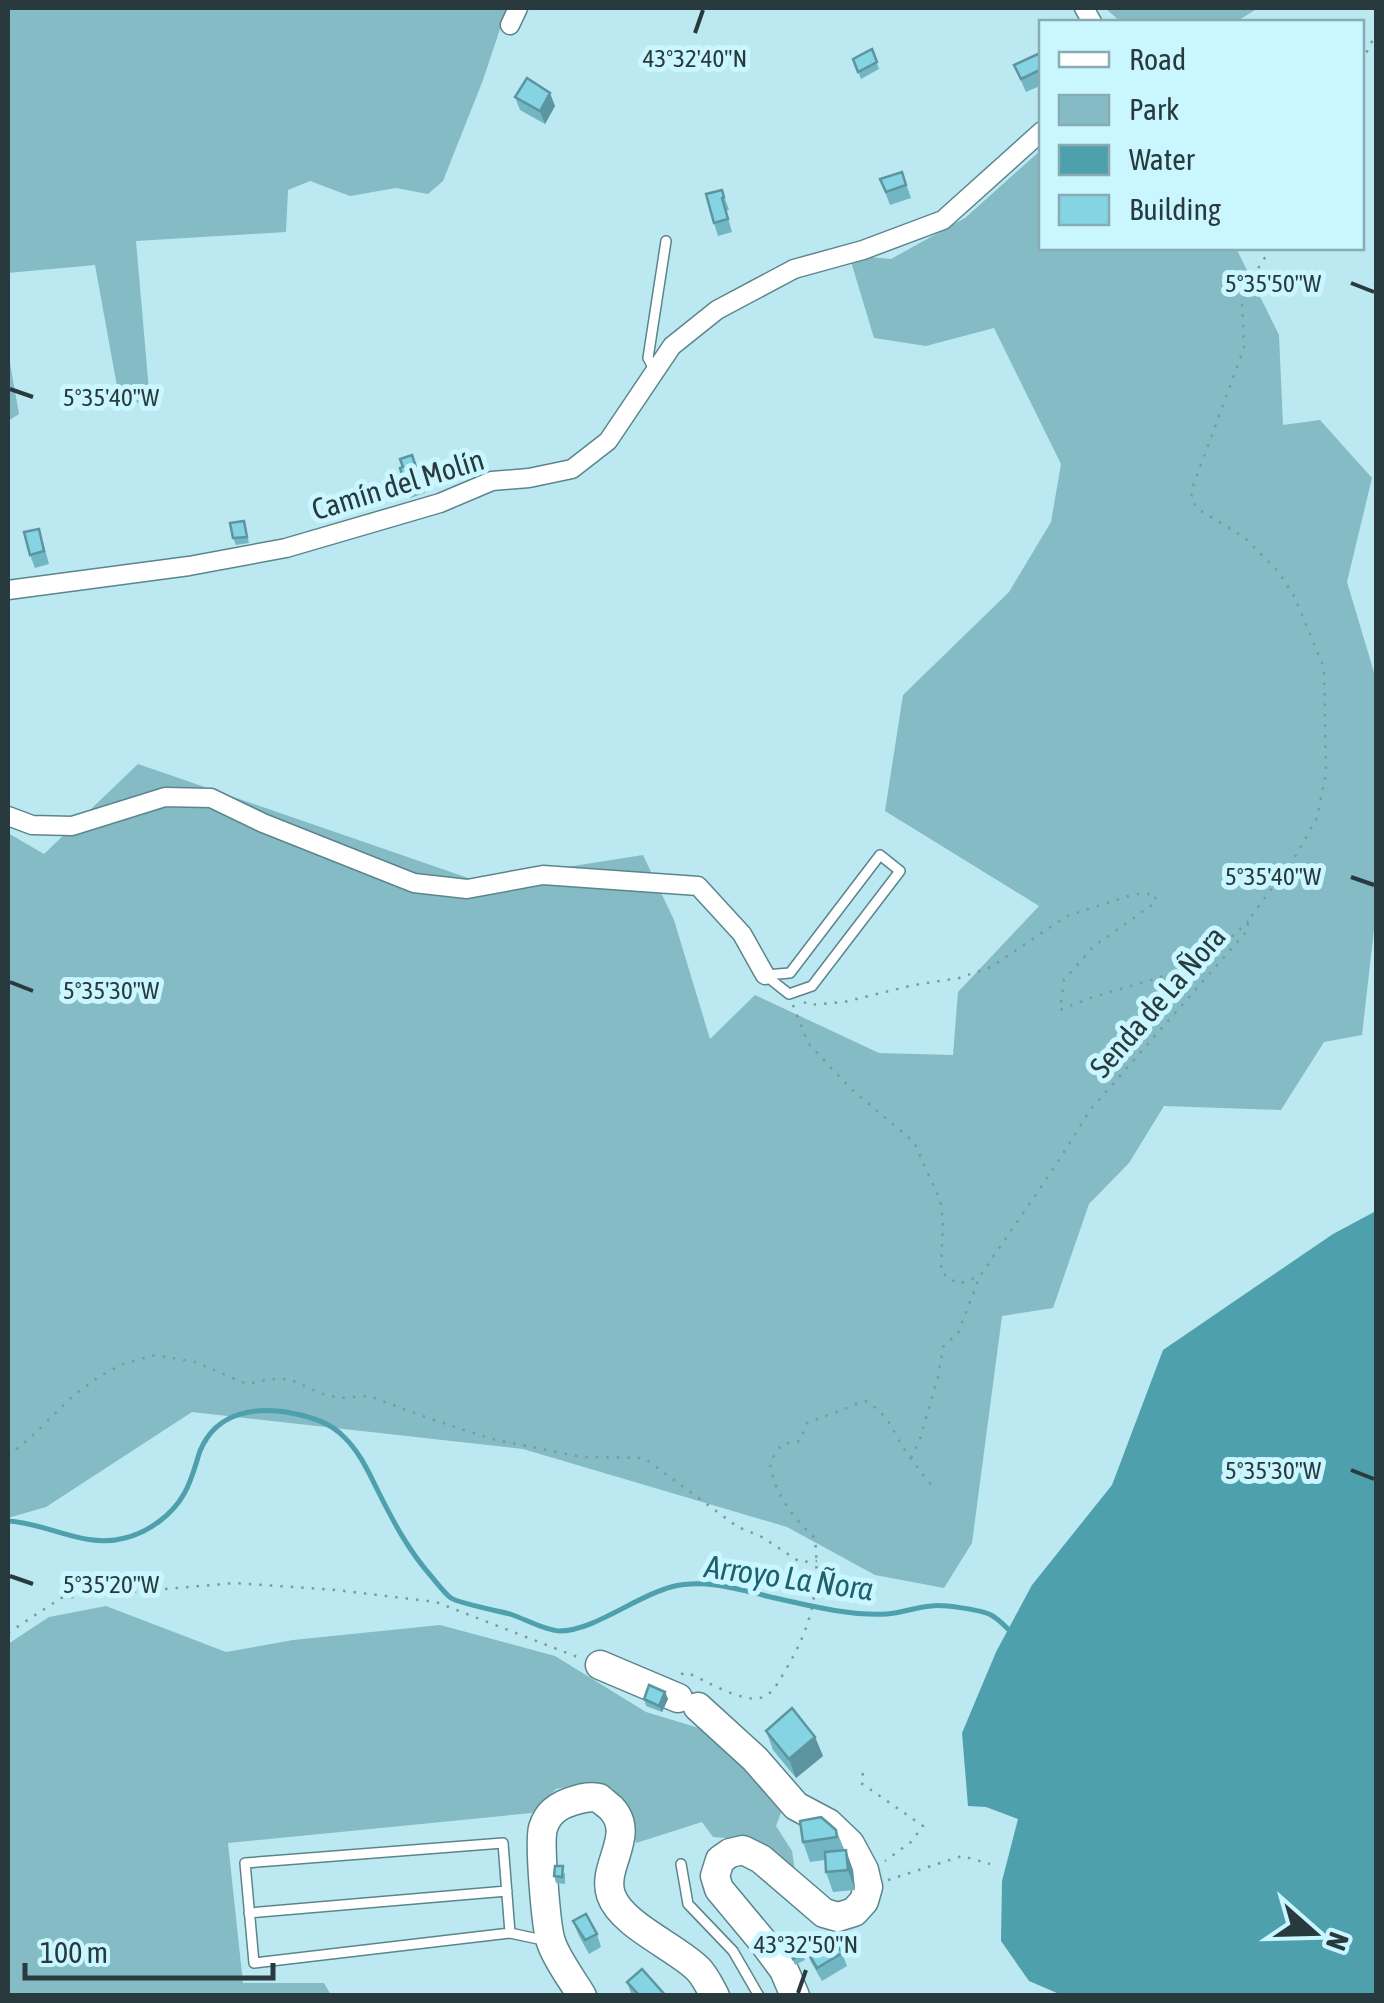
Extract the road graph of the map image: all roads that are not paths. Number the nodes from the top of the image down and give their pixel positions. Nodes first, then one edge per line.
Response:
1 (1039, 133) edge
2 (666, 241) dead end
3 (655, 372) junction
4 (8, 590) edge
5 (8, 816) edge
6 (765, 975) junction
7 (600, 1666) road end
8 (680, 1864) dead end
9 (507, 1892) junction
10 (249, 1913) junction
11 (510, 1932) junction
12 (551, 1942) junction
13 (582, 1996) edge
14 (715, 1996) edge
15 (759, 1996) edge
16 (795, 1996) edge

1 - 3 street, Camín del Molín
2 - 3 lane
3 - 4 street, Camín del Molín
5 - 6 street
6 - 6 lane
7 - 16 street
8 - 15 lane
9 - 10 lane
9 - 10 lane
9 - 11 lane
10 - 11 lane
11 - 12 lane
12 - 13 street
12 - 14 street

